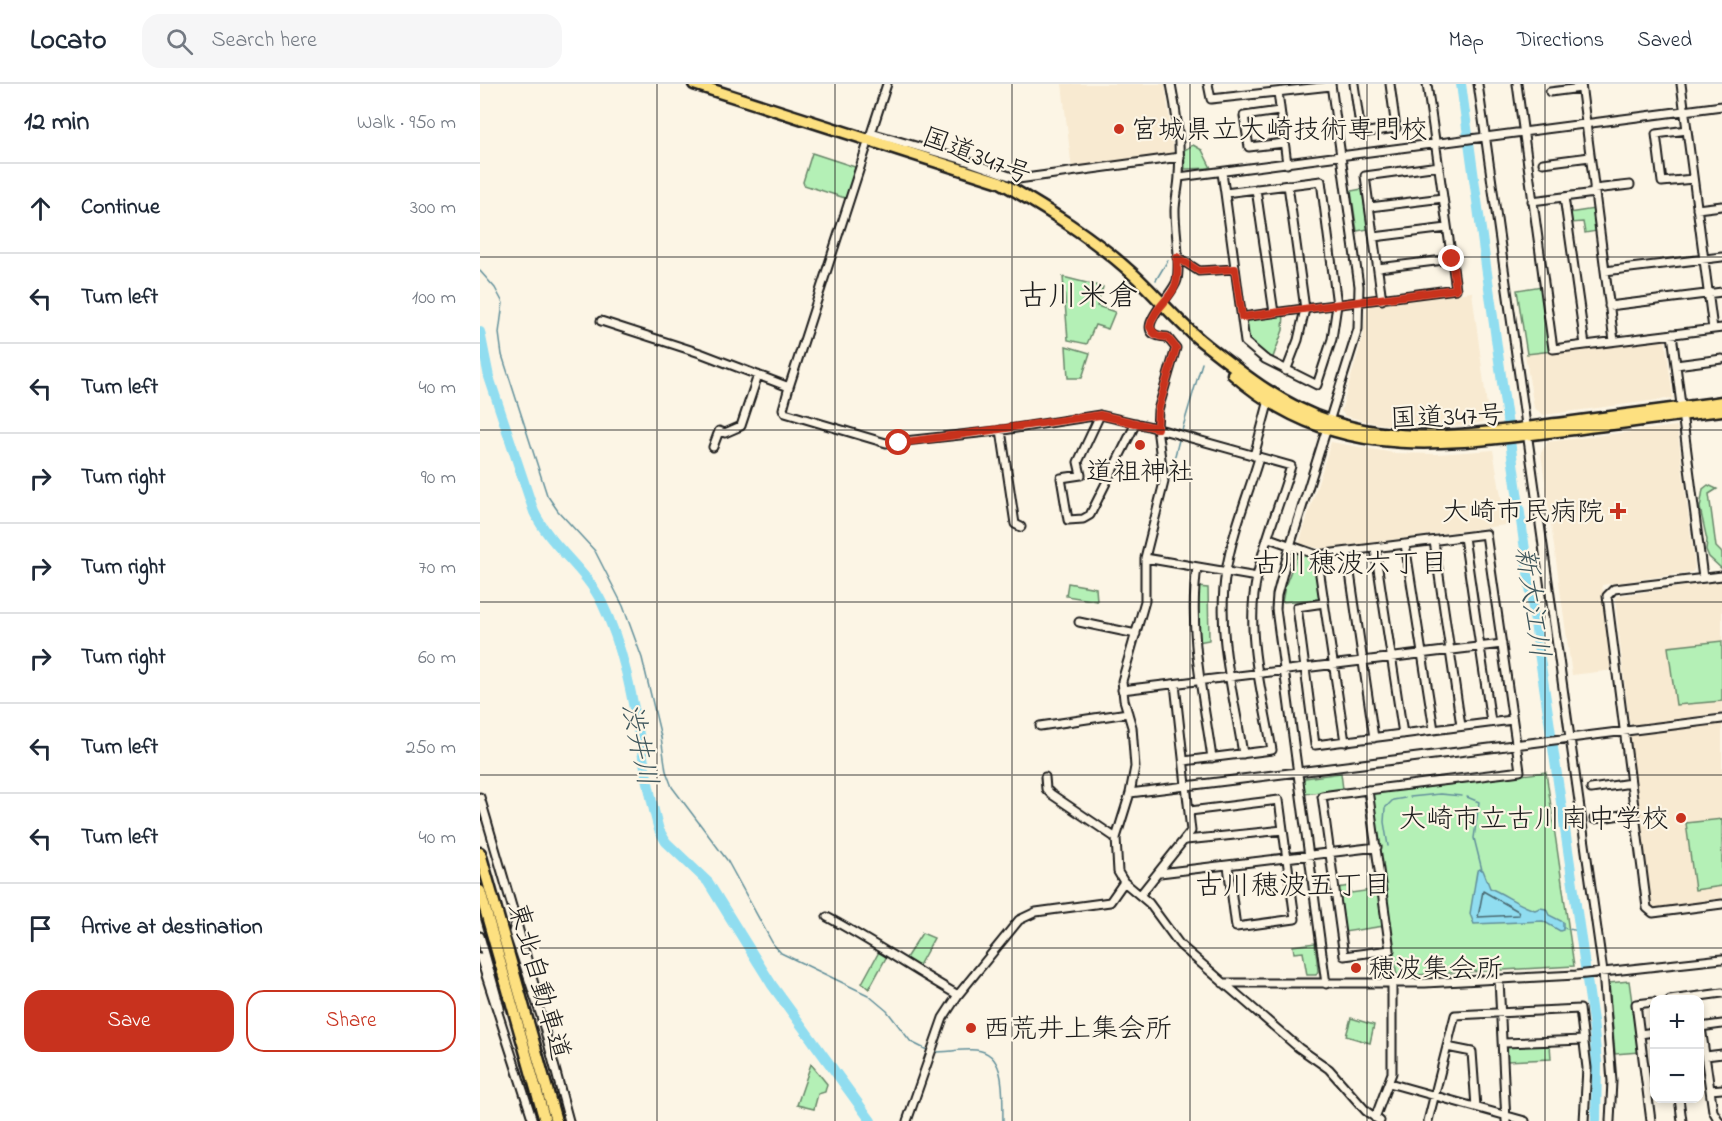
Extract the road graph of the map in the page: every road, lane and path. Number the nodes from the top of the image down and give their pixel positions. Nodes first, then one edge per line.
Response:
1 (694, 84) edge
2 (887, 84) edge
3 (1171, 84) edge
4 (1208, 84) edge
5 (1354, 84) edge
6 (1390, 84) edge
7 (1427, 84) edge
8 (1478, 84) edge
9 (1517, 84) edge
10 (1682, 84) edge
11 (1331, 85) edge
12 (1581, 86) edge
13 (1299, 87) edge
14 (1278, 92) junction
15 (1550, 92) dead end
16 (1722, 106) edge
17 (1280, 111) junction
18 (1684, 111) junction
19 (1585, 123) junction
20 (1523, 130) junction
21 (1687, 130) junction
22 (870, 136) junction
23 (1485, 136) junction
24 (1284, 143) junction
25 (1436, 144) junction
26 (1180, 157) junction
27 (1341, 157) junction
28 (1590, 157) junction
29 (1287, 164) junction
30 (1543, 164) dead end
31 (1439, 166) junction
32 (1222, 172) junction
33 (1179, 177) junction
34 (1693, 178) junction
35 (1288, 185) junction
36 (1630, 185) dead end
37 (1257, 189) junction
38 (1594, 191) junction
39 (1225, 193) junction
40 (1564, 197) junction
41 (1443, 198) junction
42 (1532, 201) junction
43 (1722, 206) edge
44 (1370, 207) junction
45 (1697, 209) junction
46 (1448, 228) junction
47 (1374, 237) junction
48 (1722, 256) edge
49 (1177, 257) junction
50 (1452, 259) junction
51 (1704, 259) junction
52 (1378, 268) junction
53 (1235, 269) junction
54 (1605, 271) junction
55 (1722, 292) edge
56 (1708, 294) junction
57 (1382, 300) junction
58 (1162, 302) junction
59 (1359, 302) junction
60 (1337, 305) junction
61 (1609, 306) junction
62 (1305, 309) junction
63 (1274, 313) junction
64 (1242, 317) junction
65 (602, 321) dead end
66 (1722, 328) edge
67 (1713, 329) junction
68 (1672, 334) junction
69 (1202, 341) junction
70 (1614, 341) junction
71 (1585, 345) junction
72 (1722, 359) edge
73 (1676, 365) junction
74 (1286, 371) junction
75 (758, 375) junction
76 (789, 387) junction
77 (1269, 400) junction
78 (1722, 402) edge
79 (1722, 410) edge
80 (1682, 411) junction
81 (1100, 415) junction
82 (1136, 423) junction
83 (1329, 425) junction
84 (1157, 428) junction
85 (1001, 430) junction
86 (1522, 432) junction
87 (713, 447) dead end
88 (1257, 457) junction
89 (1021, 528) dead end
90 (1464, 537) junction
91 (1269, 538) junction
92 (1434, 540) junction
93 (1405, 544) junction
94 (1290, 546) junction
95 (1375, 549) junction
96 (1347, 552) junction
97 (1317, 555) junction
98 (1144, 558) junction
99 (1197, 567) junction
100 (1226, 571) junction
101 (1722, 576) edge
102 (1257, 577) junction
103 (1703, 578) junction
104 (1324, 603) junction
105 (1079, 622) dead end
106 (1136, 634) junction
107 (1502, 644) junction
108 (1480, 646) junction
109 (1450, 650) junction
110 (1422, 654) junction
111 (1392, 657) junction
112 (1363, 661) junction
113 (1333, 664) junction
114 (1305, 668) junction
115 (1283, 670) junction
116 (1259, 673) junction
117 (1231, 677) junction
118 (1201, 680) junction
119 (1175, 684) junction
120 (1122, 690) junction
121 (1128, 713) junction
122 (1722, 719) edge
123 (1512, 720) junction
124 (1491, 722) junction
125 (1040, 726) dead end
126 (1461, 726) junction
127 (1434, 730) junction
128 (1624, 731) junction
129 (1403, 734) junction
130 (1374, 738) junction
131 (1570, 738) junction
132 (1345, 742) junction
133 (1516, 745) junction
134 (1243, 754) junction
135 (1212, 758) junction
136 (1184, 761) junction
137 (1298, 773) junction
138 (1045, 777) dead end
139 (1631, 783) junction
140 (1187, 786) junction
141 (1591, 789) dead end
142 (1368, 790) junction
143 (1130, 793) junction
144 (480, 797) edge
145 (1190, 811) junction
146 (1635, 813) junction
147 (1594, 819) dead end
148 (1283, 830) junction
149 (1116, 838) junction
150 (1186, 840) junction
151 (1377, 847) junction
152 (480, 853) edge
153 (1329, 853) junction
154 (1310, 856) junction
155 (1287, 858) junction
156 (1228, 866) junction
157 (1160, 873) junction
158 (1124, 882) junction
159 (480, 891) edge
160 (1141, 894) junction
161 (1722, 904) edge
162 (827, 917) dead end
163 (516, 920) junction
164 (480, 936) edge
165 (480, 957) edge
166 (1722, 959) edge
167 (1603, 972) junction
168 (1499, 979) junction
169 (1223, 983) junction
170 (1392, 983) junction
171 (1326, 984) junction
172 (1722, 993) edge
173 (958, 995) junction
174 (1704, 995) edge
175 (1650, 1002) edge
176 (1502, 1013) junction
177 (541, 1016) junction
178 (1722, 1024) edge
179 (1704, 1026) edge
180 (504, 1031) junction
181 (1650, 1033) edge
182 (1640, 1034) junction
183 (1584, 1040) junction
184 (1504, 1044) junction
185 (1704, 1046) edge
186 (1447, 1047) junction
187 (1722, 1054) edge
188 (1706, 1056) junction
189 (1389, 1083) junction
190 (1722, 1089) edge
191 (1710, 1090) junction
192 (1435, 1095) junction
193 (1680, 1103) edge
194 (1476, 1107) junction
195 (1507, 1118) edge
196 (1378, 1119) edge
197 (533, 1121) edge
198 (545, 1121) edge
199 (556, 1121) edge
200 (569, 1121) edge
201 (907, 1121) edge
202 (1428, 1121) edge
203 (1525, 1121) edge
204 (1584, 1121) edge
205 (1610, 1121) edge
206 (1651, 1121) edge
207 (1682, 1121) edge
208 (1719, 1121) edge

1 - 22 highway, 国道347号
2 - 22 street
3 - 26 street
4 - 14 street
5 - 6 street
7 - 25 street
8 - 23 street
9 - 20 street
10 - 18 street
11 - 13 street
11 - 27 street
12 - 15 street
12 - 19 street
13 - 14 street
14 - 17 street
16 - 18 street
17 - 24 street
17 - 24 street
18 - 19 street
18 - 21 street
19 - 20 street
19 - 28 street
20 - 23 street
20 - 42 street
21 - 34 street
21 - 34 street
22 - 26 street
22 - 58 highway, 国道347号
22 - 76 street
23 - 25 street
23 - 86 street
24 - 29 street
25 - 27 street
25 - 31 street
26 - 33 street
27 - 29 street
27 - 59 street
28 - 30 street
28 - 38 street
29 - 32 street
31 - 41 street
31 - 44 street
32 - 33 street
32 - 39 street
33 - 49 street
34 - 45 street
35 - 37 street
35 - 60 street
35 - 62 street
36 - 38 street
37 - 39 street
37 - 63 street
38 - 40 street
38 - 54 street
39 - 53 street
40 - 42 street
40 - 71 street
41 - 44 street
41 - 46 street
42 - 71 street
43 - 45 street
44 - 47 street
45 - 51 street
46 - 47 street
46 - 50 street
47 - 52 street
48 - 51 street
49 - 53 street
49 - 58 street
50 - 52 street
50 - 57 street
51 - 54 street
51 - 56 street
52 - 57 street
53 - 64 street
54 - 61 street
55 - 56 street
56 - 61 street
56 - 67 street
57 - 59 street
58 - 69 highway, 国道347号
58 - 84 street
59 - 60 street
59 - 83 street
60 - 62 street
60 - 74 street
61 - 70 street
62 - 63 street
62 - 74 street
63 - 64 street
64 - 74 street
65 - 75 street
66 - 67 street
67 - 68 street
68 - 70 street
68 - 73 street
69 - 77 highway, 国道347号
69 - 83 highway, 国道347号
70 - 71 street
72 - 73 street
73 - 80 street
75 - 76 street
75 - 87 street
76 - 85 street
77 - 83 highway, 国道347号
77 - 88 street
78 - 80 highway, 国道347号
79 - 80 highway, 国道347号
80 - 86 highway, 国道347号
80 - 103 street
81 - 82 street
81 - 82 street
81 - 85 street
82 - 84 street
83 - 86 highway, 国道347号
83 - 94 street
84 - 88 street
84 - 98 street
85 - 89 street
86 - 131 street
88 - 91 street
88 - 100 street
90 - 92 street
90 - 107 street
90 - 108 street
91 - 94 street
91 - 102 street
92 - 93 street
92 - 109 street
93 - 95 street
93 - 110 street
94 - 97 street
94 - 115 street
95 - 96 street
95 - 111 street
96 - 97 street
96 - 112 street
97 - 104 street
98 - 99 street
98 - 106 street
99 - 100 street
99 - 118 street
100 - 102 street
100 - 117 street
101 - 103 street
102 - 116 street
103 - 128 street
104 - 113 street
104 - 114 street
105 - 106 street
106 - 120 street
107 - 108 street
107 - 123 street
108 - 109 street
108 - 124 street
109 - 110 street
109 - 126 street
110 - 111 street
110 - 127 street
111 - 112 street
111 - 129 street
112 - 113 street
112 - 130 street
113 - 114 street
113 - 132 street
114 - 115 street
114 - 132 street
115 - 116 street
115 - 137 street
116 - 117 street
116 - 134 street
117 - 118 street
117 - 134 street
118 - 119 street
118 - 135 street
119 - 120 street
119 - 136 street
120 - 121 street
121 - 125 street
121 - 143 street
122 - 128 street
123 - 124 street
123 - 133 street
124 - 126 street
126 - 127 street
127 - 129 street
128 - 131 street
128 - 139 street
129 - 130 street
130 - 132 street
131 - 133 street
131 - 167 street
133 - 137 street
133 - 142 street
134 - 135 street
135 - 136 street
136 - 140 street
137 - 140 street
137 - 154 street
138 - 149 street
139 - 141 street
139 - 146 street
140 - 143 street
140 - 145 street
142 - 151 street
142 - 153 street
143 - 149 street
144 - 163 street
145 - 148 street
145 - 150 street
146 - 147 street
146 - 161 street
148 - 150 street
148 - 155 street
149 - 158 street
150 - 157 street
151 - 153 street
151 - 153 street
152 - 199 highway, 東北自動車道
153 - 154 street
154 - 155 street
154 - 171 street
155 - 156 street
155 - 156 street
156 - 157 street
157 - 160 street
158 - 160 street
158 - 173 street
159 - 198 highway, 東北自動車道
160 - 169 street
162 - 173 street
163 - 177 street
163 - 177 street
164 - 180 street
165 - 180 street
166 - 167 street
167 - 168 street
167 - 205 street
168 - 170 street
168 - 176 street
169 - 171 street
169 - 196 street
170 - 171 street
170 - 189 street
172 - 174 street
173 - 201 street
175 - 182 street
176 - 183 street
176 - 184 street
176 - 186 street
177 - 200 street
178 - 179 street
180 - 197 street
181 - 182 street
182 - 206 street
183 - 184 street
183 - 204 street
184 - 195 street
185 - 188 street
186 - 192 street
186 - 194 street
187 - 188 street
188 - 191 street
189 - 192 street
189 - 196 street
190 - 191 street
191 - 208 street
192 - 194 street
192 - 202 street
193 - 207 street
194 - 195 street
195 - 203 street

